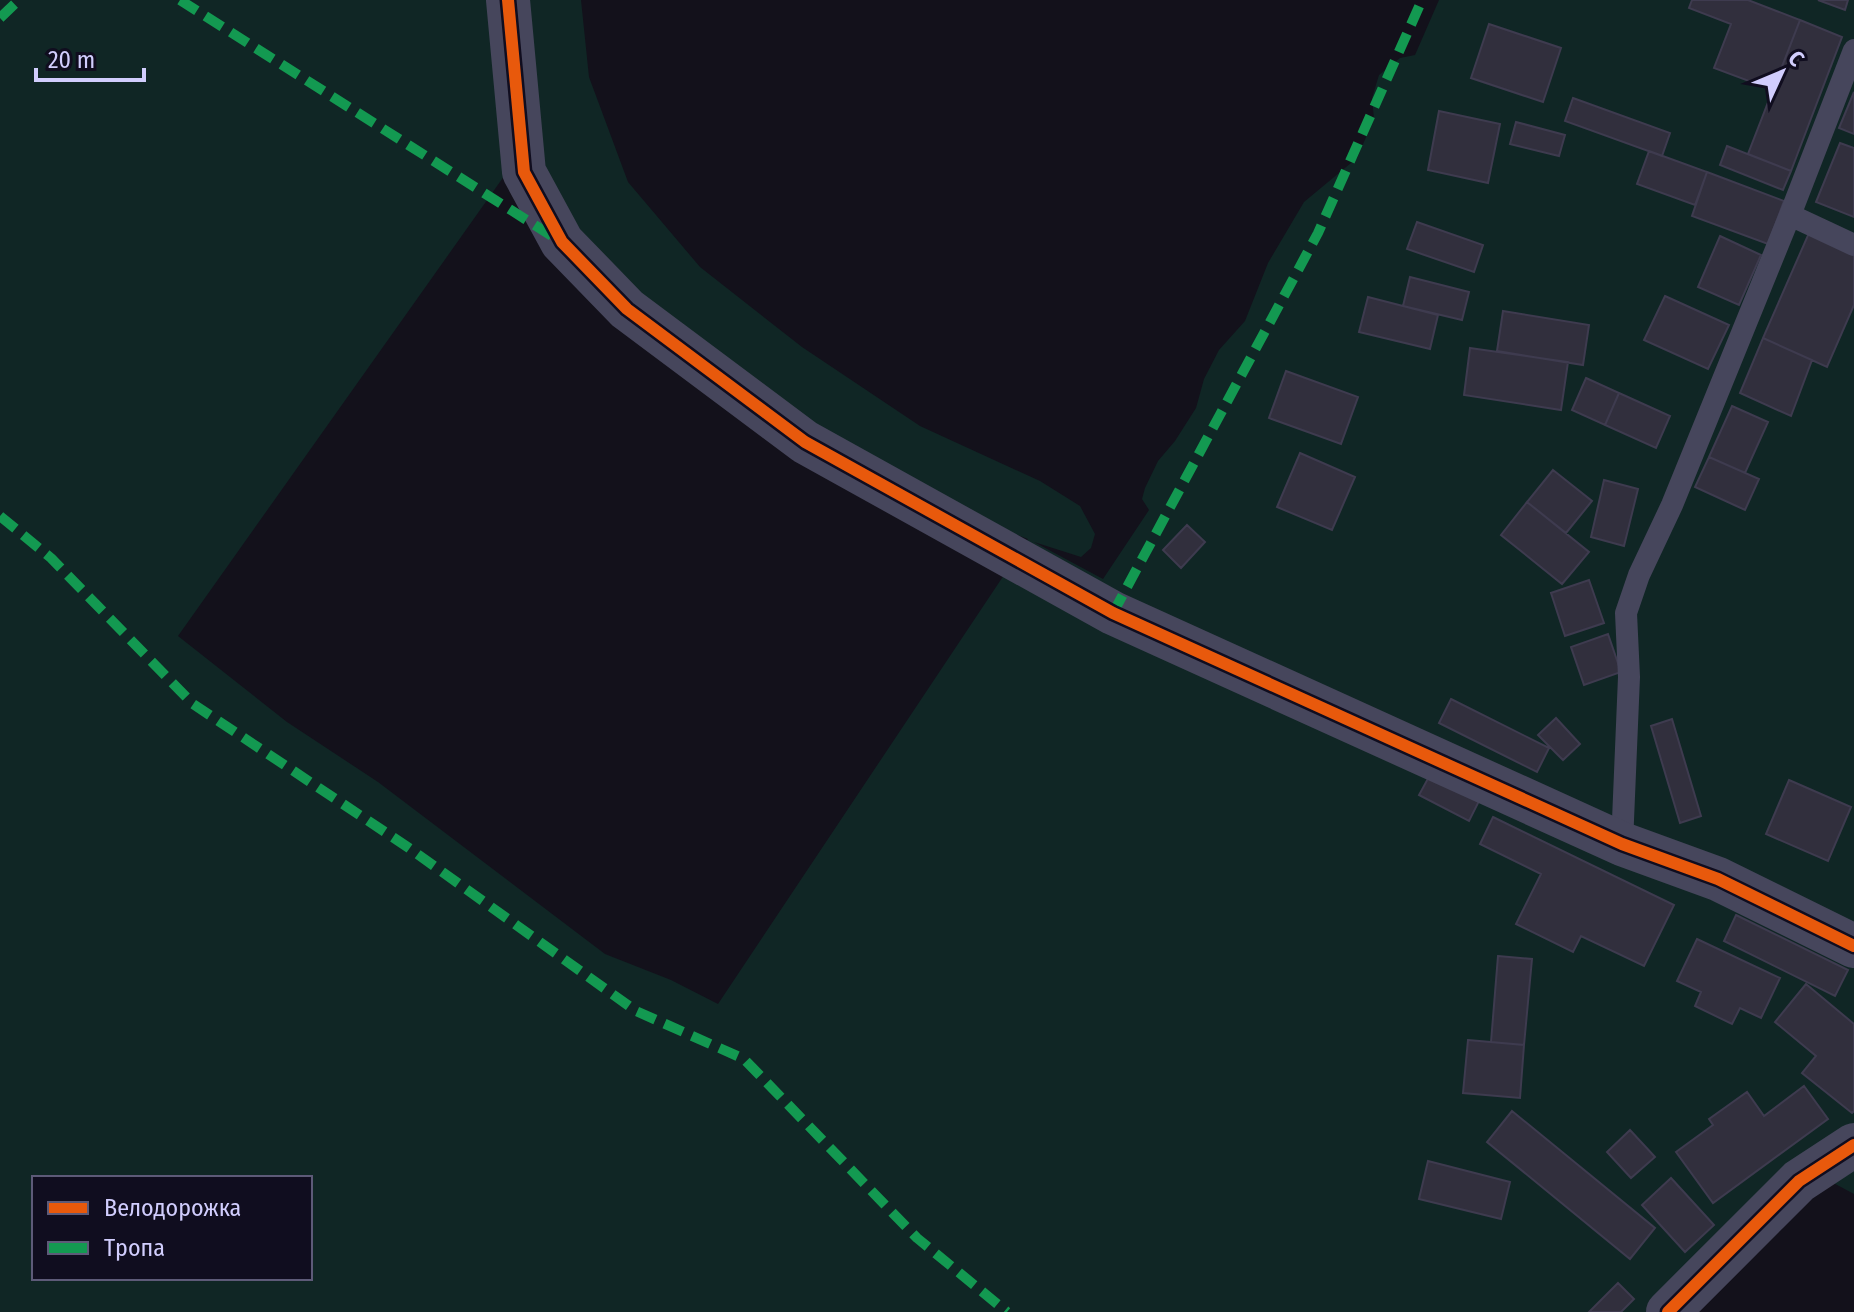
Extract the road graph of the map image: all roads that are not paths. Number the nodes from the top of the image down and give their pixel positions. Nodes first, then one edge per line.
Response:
1 (508, 0) edge
2 (1854, 50) edge
3 (1790, 215) junction
4 (1854, 245) edge
5 (1622, 844) junction
6 (1854, 946) edge
7 (1854, 1145) edge
8 (1668, 1312) edge

1 - 5 street
2 - 3 lane
3 - 4 lane
3 - 5 lane
5 - 6 street
7 - 8 street

